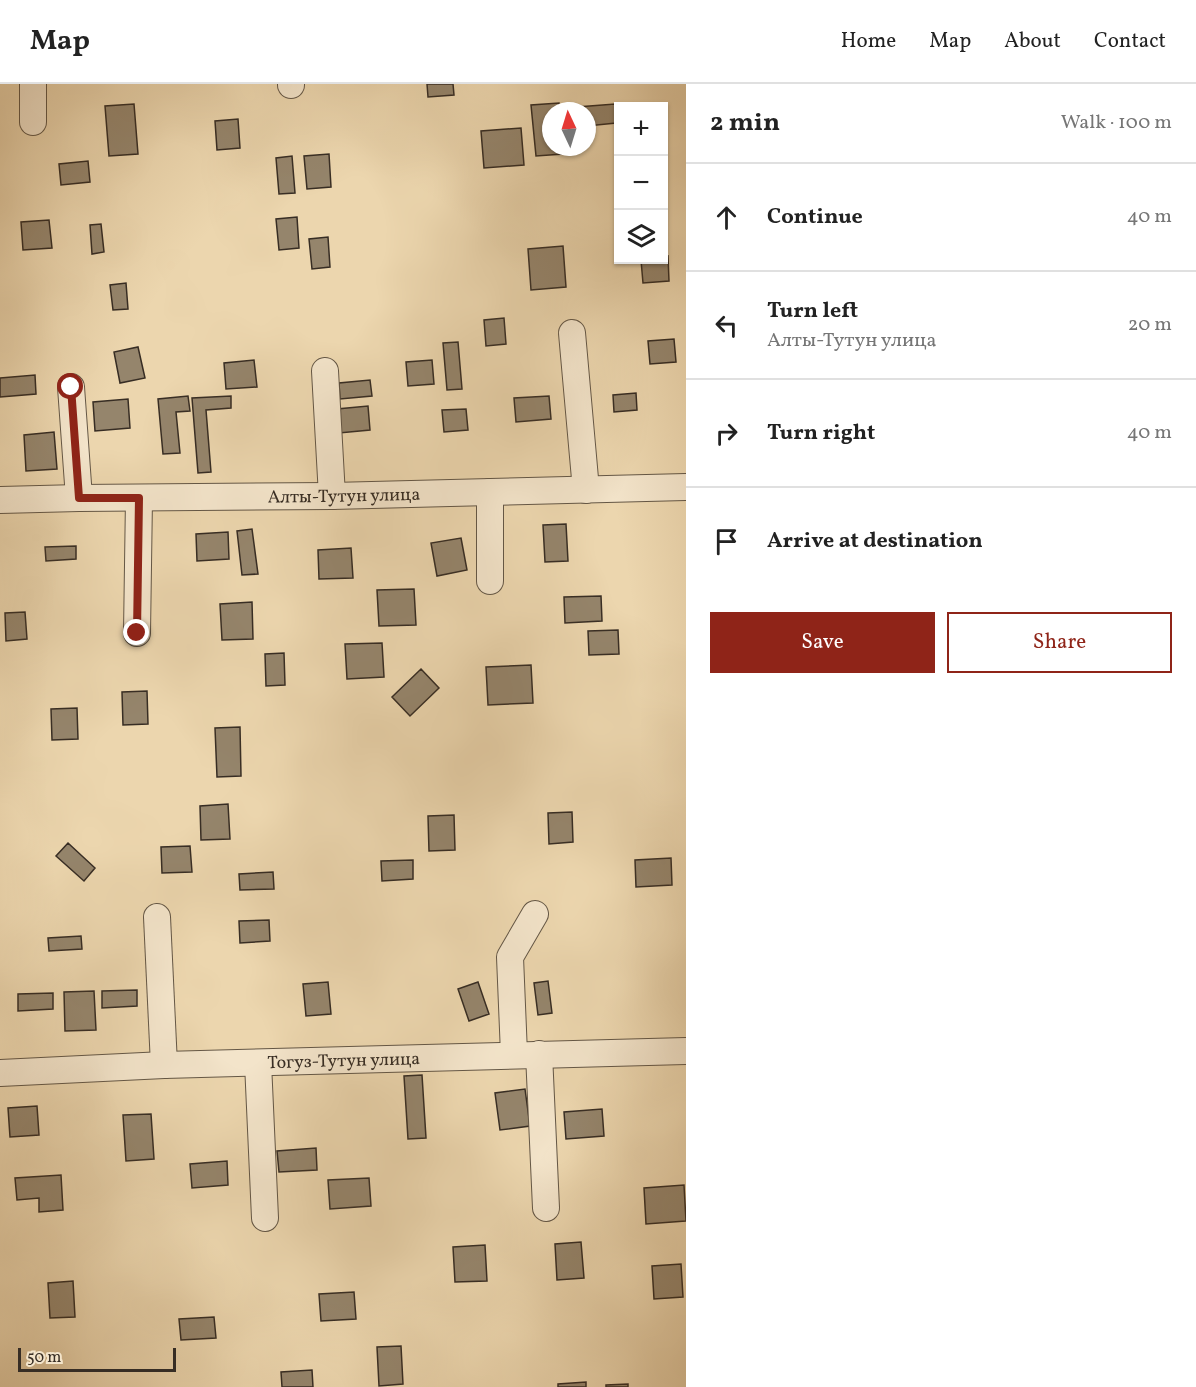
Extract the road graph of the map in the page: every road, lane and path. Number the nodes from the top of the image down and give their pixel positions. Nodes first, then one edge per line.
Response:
1 (33, 84) edge
2 (33, 122) dead end
3 (572, 333) dead end
4 (325, 371) dead end
5 (71, 387) dead end
6 (686, 486) edge
7 (586, 489) junction
8 (490, 492) junction
9 (332, 496) junction
10 (79, 498) junction
11 (139, 498) junction
12 (0, 500) edge
13 (490, 581) dead end
14 (137, 633) dead end
15 (535, 914) dead end
16 (157, 917) dead end
17 (686, 1050) edge
18 (527, 1054) junction
19 (258, 1063) junction
20 (164, 1065) junction
21 (0, 1073) edge
22 (546, 1208) dead end
23 (265, 1218) dead end

1 - 2 street
3 - 7 street
4 - 9 street
5 - 10 street
6 - 7 street, Алты-Тутун улица
7 - 8 street, Алты-Тутун улица
8 - 9 street, Алты-Тутун улица
8 - 13 street
9 - 11 street, Алты-Тутун улица
10 - 11 street, Алты-Тутун улица
10 - 12 street, Алты-Тутун улица
11 - 14 street
15 - 18 street
16 - 20 street
17 - 18 street, Тогуз-Тутун улица
18 - 19 street, Тогуз-Тутун улица
18 - 22 street
19 - 20 street, Тогуз-Тутун улица
19 - 23 street
20 - 21 street, Тогуз-Тутун улица

